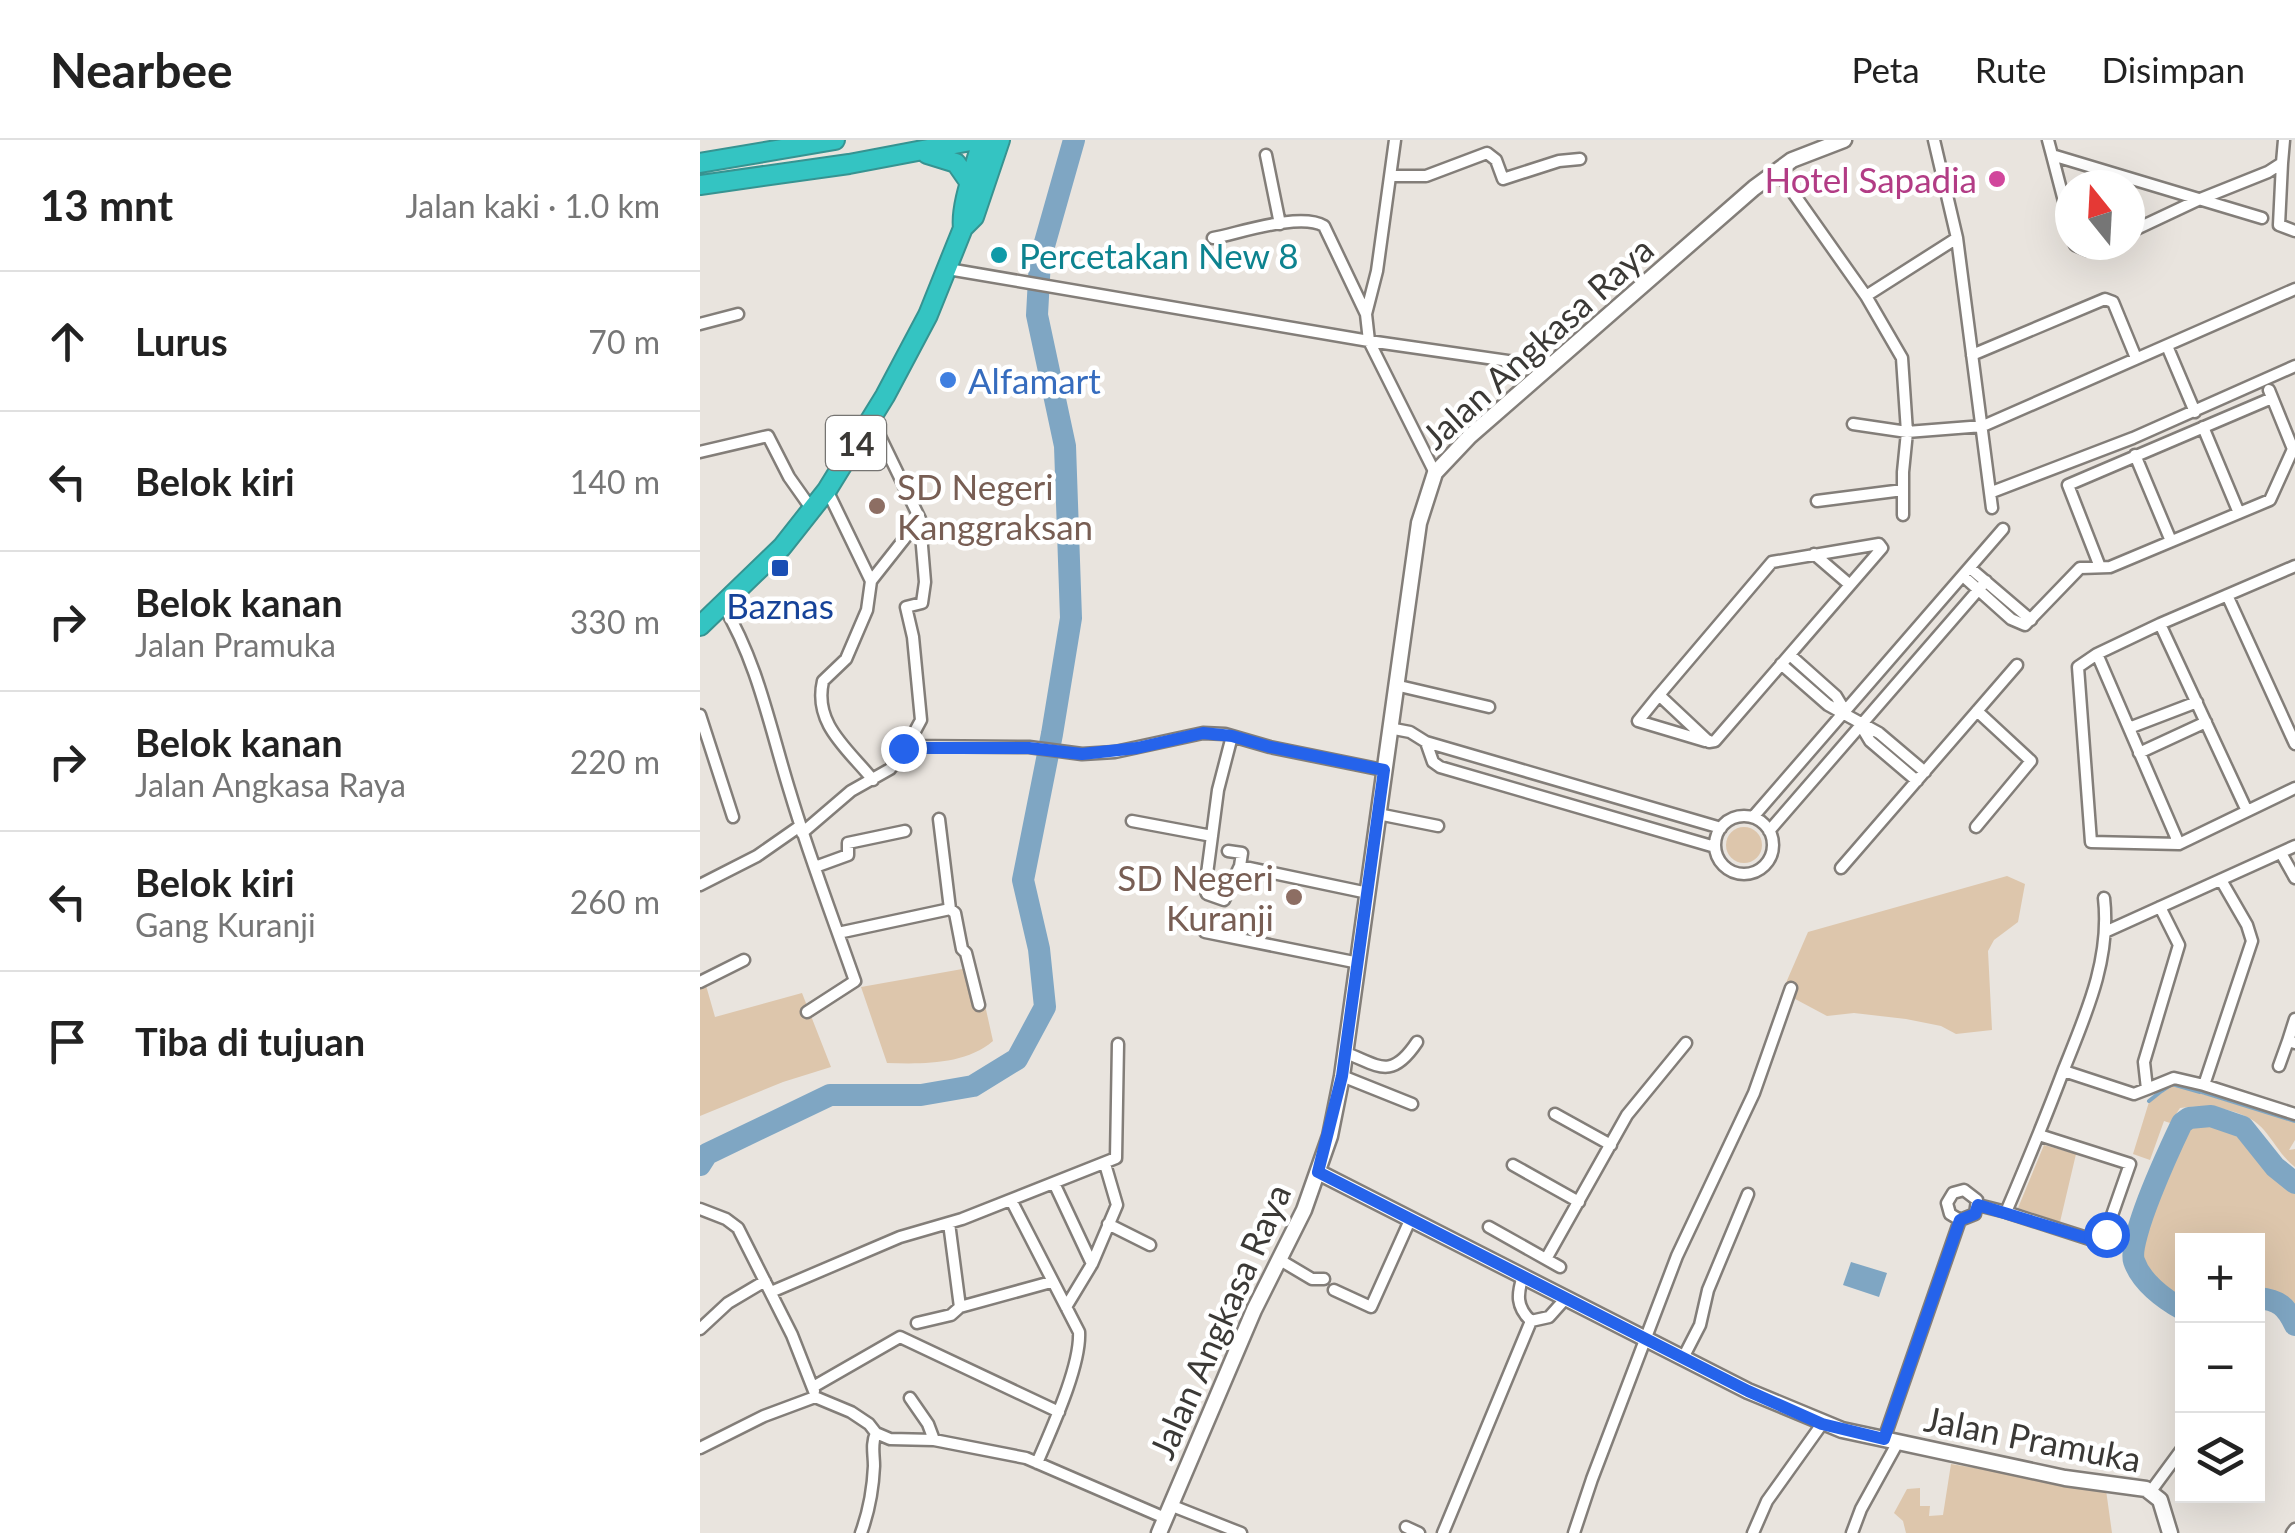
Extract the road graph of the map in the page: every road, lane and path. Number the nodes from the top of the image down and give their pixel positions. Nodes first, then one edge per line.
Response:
1 (834, 140) edge
2 (979, 140) edge
3 (1000, 140) edge
4 (1396, 140) edge
5 (1844, 140) edge
6 (1934, 140) edge
7 (2048, 140) edge
8 (2284, 140) edge
9 (917, 152) junction
10 (1266, 155) dead end
11 (2052, 155) junction
12 (1580, 159) dead end
13 (700, 163) edge
14 (2282, 163) junction
15 (1777, 170) junction
16 (2056, 170) edge
17 (1390, 176) junction
18 (700, 184) edge
19 (972, 186) junction
20 (2198, 200) junction
21 (2262, 218) dead end
22 (1280, 224) junction
23 (2145, 225) edge
24 (963, 228) junction
25 (2295, 230) edge
26 (1213, 238) dead end
27 (1957, 238) junction
28 (948, 269) junction
29 (2295, 290) edge
30 (1866, 296) junction
31 (738, 314) dead end
32 (1366, 314) junction
33 (700, 324) edge
34 (1369, 341) junction
35 (2167, 346) junction
36 (1972, 354) junction
37 (2136, 358) junction
38 (2295, 366) edge
39 (1550, 367) junction
40 (2195, 412) junction
41 (871, 418) junction
42 (1853, 424) dead end
43 (1983, 426) junction
44 (2204, 426) junction
45 (1907, 432) junction
46 (700, 452) edge
47 (2135, 455) junction
48 (1435, 473) junction
49 (827, 490) junction
50 (1903, 490) junction
51 (1992, 492) junction
52 (1817, 501) dead end
53 (1992, 508) dead end
54 (813, 510) junction
55 (2239, 513) junction
56 (1903, 515) dead end
57 (920, 522) junction
58 (2004, 529) dead end
59 (2171, 541) junction
60 (1814, 554) junction
61 (2100, 568) junction
62 (2292, 568) edge
63 (1967, 572) junction
64 (871, 581) junction
65 (2295, 582) edge
66 (1850, 585) junction
67 (1982, 585) junction
68 (2227, 595) junction
69 (723, 605) junction
70 (2160, 624) junction
71 (700, 626) edge
72 (2097, 654) junction
73 (1786, 660) junction
74 (2017, 665) dead end
75 (1395, 685) junction
76 (1659, 695) junction
77 (2196, 702) junction
78 (1488, 707) dead end
79 (1977, 711) junction
80 (1845, 712) junction
81 (700, 715) edge
82 (2206, 722) junction
83 (1861, 725) junction
84 (2129, 728) junction
85 (1397, 729) junction
86 (1232, 736) junction
87 (1426, 742) junction
88 (1709, 742) junction
89 (2295, 744) edge
90 (907, 746) junction
91 (2139, 754) junction
92 (1384, 770) junction
93 (1921, 776) junction
94 (874, 780) junction
95 (1567, 784) junction
96 (2295, 788) edge
97 (1562, 801) junction
98 (2247, 811) junction
99 (1378, 814) junction
100 (1752, 817) junction
101 (733, 818) dead end
102 (939, 819) dead end
103 (1132, 821) dead end
104 (1438, 826) dead end
105 (1976, 827) dead end
106 (1721, 828) junction
107 (801, 830) junction
108 (904, 831) dead end
109 (1770, 831) junction
110 (1212, 836) junction
111 (2179, 844) junction
112 (2295, 846) edge
113 (1715, 847) junction
114 (1228, 851) dead end
115 (2280, 853) junction
116 (1240, 866) junction
117 (815, 867) junction
118 (1841, 868) dead end
119 (2295, 878) edge
120 (2221, 880) junction
121 (700, 885) edge
122 (1368, 894) junction
123 (2104, 898) dead end
124 (2160, 907) junction
125 (950, 909) junction
126 (1205, 932) dead end
127 (2105, 932) junction
128 (838, 933) junction
129 (744, 960) dead end
130 (1359, 963) junction
131 (700, 982) edge
132 (1790, 988) dead end
133 (979, 1006) dead end
134 (807, 1012) dead end
135 (2295, 1019) edge
136 (1417, 1042) dead end
137 (2292, 1042) edge
138 (1686, 1043) dead end
139 (1118, 1044) dead end
140 (1346, 1053) junction
141 (2279, 1066) dead end
142 (2064, 1071) junction
143 (1342, 1076) junction
144 (2204, 1085) junction
145 (2146, 1089) junction
146 (1412, 1104) dead end
147 (1555, 1114) dead end
148 (2295, 1114) edge
149 (2039, 1135) junction
150 (1611, 1145) junction
151 (1105, 1164) junction
152 (1513, 1166) dead end
153 (1318, 1172) junction
154 (1054, 1183) junction
155 (1748, 1194) dead end
156 (1011, 1200) junction
157 (1578, 1202) junction
158 (1978, 1205) junction
159 (702, 1210) edge
160 (2006, 1212) junction
161 (1411, 1218) junction
162 (1960, 1220) junction
163 (949, 1223) junction
164 (1108, 1224) junction
165 (1489, 1227) dead end
166 (1150, 1246) dead end
167 (1280, 1260) junction
168 (1550, 1261) junction
169 (1092, 1264) junction
170 (1324, 1279) dead end
171 (1531, 1280) junction
172 (1052, 1282) junction
173 (768, 1287) junction
174 (1334, 1290) dead end
175 (1566, 1298) junction
176 (960, 1307) junction
177 (1066, 1308) junction
178 (1530, 1320) junction
179 (917, 1323) dead end
180 (700, 1329) edge
181 (1645, 1338) junction
182 (1683, 1358) junction
183 (814, 1392) junction
184 (910, 1398) dead end
185 (1059, 1412) junction
186 (1822, 1424) junction
187 (876, 1433) junction
188 (934, 1440) junction
189 (1891, 1441) junction
190 (700, 1448) edge
191 (2175, 1459) edge
192 (1037, 1463) junction
193 (2151, 1492) junction
194 (1165, 1519) edge
195 (1406, 1527) dead end
196 (862, 1533) edge
197 (1241, 1533) edge
198 (1420, 1533) edge
199 (1443, 1533) edge
200 (1574, 1533) edge
201 (1752, 1533) edge
202 (1852, 1533) edge
203 (2170, 1533) edge

1 - 13 highway
2 - 9 highway
2 - 19 highway, 14
3 - 24 highway, 14
4 - 17 street
5 - 15 street, Jalan Angkasa Raya
6 - 27 street
7 - 11 street
8 - 14 street
9 - 18 highway
9 - 19 highway
10 - 22 street
11 - 16 street
11 - 20 street
12 - 17 street
14 - 20 street
14 - 25 street
15 - 30 street
15 - 39 street, Jalan Angkasa Raya
17 - 32 street
19 - 24 highway, 14
20 - 21 street
20 - 23 street
22 - 26 street
22 - 32 street
24 - 28 highway, 14
27 - 30 street
27 - 36 street
28 - 34 street
28 - 41 highway, 14
29 - 35 street
30 - 45 street
31 - 33 street
32 - 34 street
34 - 39 street
34 - 48 street
35 - 37 street
35 - 40 street
36 - 37 street
36 - 43 street
37 - 43 street
38 - 40 street
39 - 48 street, Jalan Angkasa Raya
40 - 51 street
41 - 49 highway, 14
41 - 57 street
42 - 45 street
43 - 45 street
43 - 51 street
44 - 47 street
44 - 55 street
44 - 55 street
45 - 50 street
46 - 54 street
47 - 59 street
47 - 61 street
48 - 75 street, Jalan Angkasa Raya
49 - 54 highway, 14
49 - 64 street
50 - 52 street
50 - 56 street
51 - 53 street
54 - 69 highway, 14
55 - 59 street
57 - 64 street
57 - 90 street
58 - 63 street
59 - 61 street
60 - 66 street
60 - 66 street
60 - 76 street
61 - 67 street
62 - 65 street
62 - 68 street
63 - 67 street
63 - 80 street
64 - 94 street
66 - 73 street
67 - 83 street
68 - 70 street
68 - 89 street
69 - 71 highway, 14
69 - 107 street
70 - 72 street
70 - 77 street
72 - 84 street
72 - 111 street
73 - 80 street
73 - 88 street
74 - 79 street
75 - 78 street
75 - 85 street, Jalan Angkasa Raya
76 - 88 street
76 - 88 street
77 - 82 street
77 - 84 street
79 - 93 street
79 - 105 street
80 - 83 street
80 - 100 street
81 - 101 street
82 - 91 street
82 - 98 street
83 - 93 street
83 - 109 street
84 - 91 street
85 - 87 street
85 - 92 street, Jalan Angkasa Raya
86 - 90 street
86 - 92 street
86 - 110 street
87 - 95 street
87 - 97 street
90 - 94 street
91 - 111 street
92 - 99 street, Jalan Angkasa Raya
93 - 118 street
94 - 107 street
95 - 97 street
95 - 106 street
96 - 98 street
97 - 113 street
98 - 111 street
99 - 104 street
99 - 122 street, Jalan Angkasa Raya
100 - 106 street
100 - 109 street
102 - 125 street
103 - 110 street
106 - 113 street
107 - 117 street
107 - 121 street
108 - 117 street
109 - 113 street
110 - 116 street
112 - 115 street
114 - 116 street
115 - 119 street
115 - 120 street
116 - 122 street
117 - 128 street
120 - 124 street
120 - 144 street
122 - 130 street, Jalan Angkasa Raya
123 - 127 street
124 - 127 street
124 - 145 street
125 - 128 street
125 - 133 street
126 - 130 street
127 - 142 street
128 - 134 street
129 - 131 street
130 - 140 street, Jalan Angkasa Raya
132 - 181 street
135 - 137 street
136 - 140 street
137 - 141 street
138 - 150 street
139 - 151 street
140 - 143 street, Jalan Angkasa Raya
142 - 145 street
142 - 149 street
143 - 146 street
143 - 153 street, Jalan Angkasa Raya
144 - 145 street
144 - 148 street
147 - 150 street
149 - 160 street
149 - 160 street
150 - 157 street
151 - 154 street
151 - 164 street
152 - 157 street
153 - 161 street, Jalan Pramuka
153 - 167 street, Jalan Angkasa Raya
154 - 156 street
154 - 169 street
155 - 182 street
156 - 163 street
156 - 172 street
157 - 168 street
158 - 160 street
158 - 162 street
158 - 162 street
159 - 173 street
161 - 171 street, Jalan Pramuka
161 - 174 street
162 - 189 street
163 - 173 street
163 - 176 street
164 - 166 street
164 - 169 street
165 - 168 street
167 - 170 street
167 - 194 street, Jalan Angkasa Raya
168 - 171 street
169 - 177 street
171 - 175 street, Jalan Pramuka
171 - 178 street
172 - 176 street
172 - 177 street
173 - 180 street
173 - 183 street
175 - 178 street
175 - 181 street, Jalan Pramuka
176 - 179 street
177 - 185 street
178 - 199 street
181 - 182 street, Jalan Pramuka
181 - 200 street
182 - 186 street, Jalan Pramuka
183 - 185 street
183 - 187 street
183 - 190 street
184 - 188 street
185 - 192 street
186 - 189 street, Jalan Pramuka
186 - 201 street
187 - 188 street
187 - 196 street
188 - 192 street
189 - 193 street, Jalan Pramuka
189 - 202 street
191 - 193 street
192 - 194 street
193 - 203 street, Jalan Pramuka
194 - 197 street
195 - 198 street

